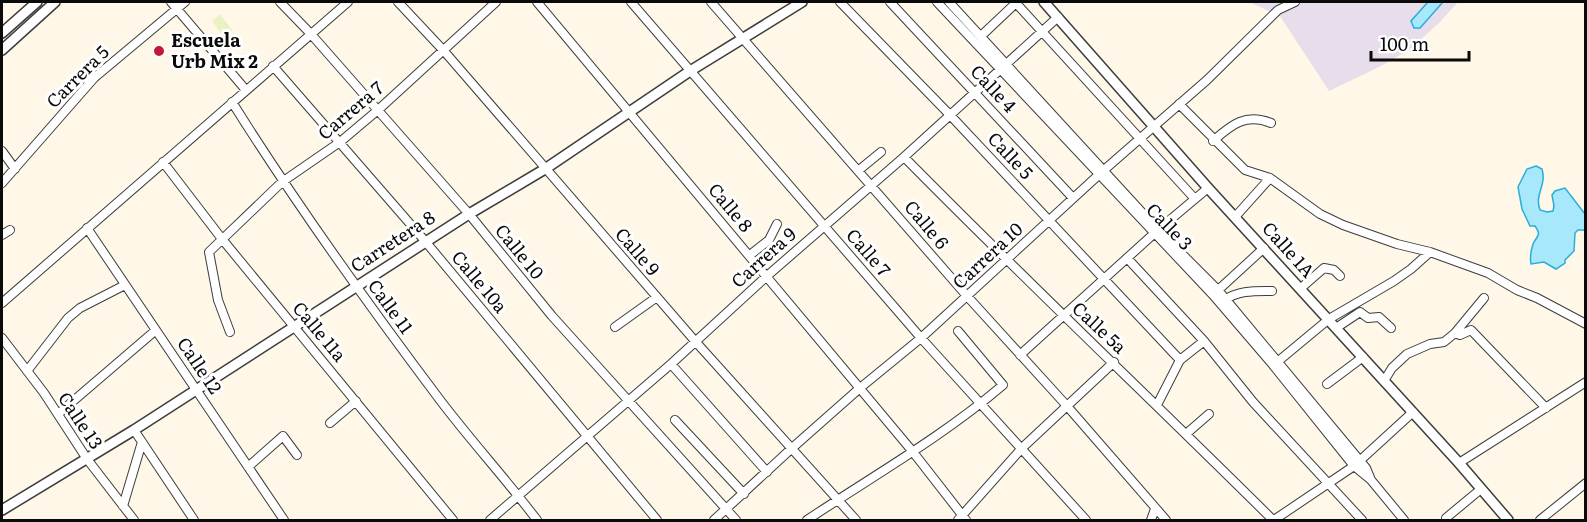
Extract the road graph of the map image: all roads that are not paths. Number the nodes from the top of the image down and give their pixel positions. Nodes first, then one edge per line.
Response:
1 (37, 2) edge
2 (55, 2) edge
3 (185, 2) edge
4 (280, 2) edge
5 (348, 2) edge
6 (398, 2) edge
7 (496, 2) edge
8 (537, 2) edge
9 (631, 2) edge
10 (711, 2) edge
11 (802, 2) edge
12 (840, 2) edge
13 (890, 2) edge
14 (937, 2) edge
15 (950, 2) edge
16 (1015, 2) edge
17 (1044, 2) edge
18 (1295, 2) edge
19 (174, 5) edge
20 (1058, 17) junction
21 (1042, 31) junction
22 (2, 33) edge
23 (310, 33) junction
24 (981, 36) junction
25 (742, 37) junction
26 (2, 50) edge
27 (444, 51) junction
28 (273, 66) junction
29 (1003, 67) junction
30 (690, 71) junction
31 (245, 89) junction
32 (975, 93) junction
33 (232, 102) junction
34 (1179, 104) junction
35 (378, 110) junction
36 (629, 112) junction
37 (950, 115) junction
38 (1271, 123) dead end
39 (1154, 125) junction
40 (1139, 137) junction
41 (1213, 141) junction
42 (340, 142) junction
43 (2, 151) edge
44 (881, 152) dead end
45 (904, 157) junction
46 (163, 162) junction
47 (15, 169) junction
48 (545, 169) junction
49 (859, 170) junction
50 (1101, 172) junction
51 (1270, 178) junction
52 (282, 182) junction
53 (2, 183) edge
54 (872, 184) junction
55 (1208, 188) junction
56 (1073, 198) junction
57 (1195, 199) junction
58 (469, 214) junction
59 (1235, 217) junction
60 (1049, 220) junction
61 (777, 225) dead end
62 (824, 225) junction
63 (87, 228) junction
64 (10, 230) dead end
65 (1156, 232) junction
66 (2, 235) edge
67 (222, 239) junction
68 (425, 241) junction
69 (1264, 248) junction
70 (1430, 252) junction
71 (750, 255) junction
72 (1126, 258) junction
73 (1006, 260) junction
74 (767, 276) junction
75 (1341, 276) dead end
76 (1104, 278) junction
77 (125, 285) junction
78 (356, 285) junction
79 (1300, 288) junction
80 (1272, 291) dead end
81 (1215, 293) junction
82 (967, 296) junction
83 (657, 297) junction
84 (1484, 298) dead end
85 (1222, 301) junction
86 (2, 303) edge
87 (1064, 315) junction
88 (1329, 319) junction
89 (1586, 324) edge
90 (294, 326) junction
91 (615, 327) dead end
92 (1336, 328) junction
93 (1391, 328) dead end
94 (156, 330) junction
95 (958, 331) dead end
96 (230, 332) dead end
97 (1455, 333) junction
98 (2, 338) edge
99 (921, 338) junction
100 (695, 341) junction
101 (1204, 341) junction
102 (1020, 355) junction
103 (1363, 357) junction
104 (1180, 360) junction
105 (1114, 362) junction
106 (1276, 363) junction
107 (671, 364) junction
108 (27, 371) junction
109 (1384, 381) junction
110 (1586, 382) edge
111 (1327, 384) dead end
112 (860, 388) junction
113 (197, 389) junction
114 (627, 400) junction
115 (356, 401) junction
116 (981, 404) junction
117 (1157, 405) junction
118 (1067, 406) junction
119 (1546, 408) junction
120 (1413, 412) junction
121 (58, 414) junction
122 (1209, 414) dead end
123 (675, 420) dead end
124 (330, 423) dead end
125 (134, 430) junction
126 (1186, 434) junction
127 (587, 435) junction
128 (142, 442) junction
129 (1022, 448) junction
130 (791, 449) junction
131 (913, 452) junction
132 (297, 455) dead end
133 (87, 459) junction
134 (1357, 463) junction
135 (1459, 463) junction
136 (249, 467) junction
137 (767, 472) junction
138 (1328, 483) junction
139 (1586, 483) edge
140 (1481, 489) junction
141 (744, 494) junction
142 (519, 496) junction
143 (837, 500) junction
144 (123, 506) junction
145 (1155, 509) junction
146 (2, 510) edge
147 (726, 511) junction
148 (1446, 518) dead end
149 (962, 519) edge
150 (134, 520) edge
151 (194, 520) edge
152 (284, 520) edge
153 (453, 520) edge
154 (490, 520) edge
155 (537, 520) edge
156 (657, 520) edge
157 (714, 520) edge
158 (736, 520) edge
159 (807, 520) edge
160 (856, 520) edge
161 (1086, 520) edge
162 (1151, 520) edge
163 (1166, 520) edge
164 (1274, 520) edge
165 (1362, 520) edge
166 (1404, 520) edge
167 (1508, 520) edge
168 (1540, 520) edge

1 - 22 street
2 - 26 street
3 - 19 street, Carrera 5
4 - 23 street, Calle 10
5 - 23 street
6 - 27 street, Calle 9
7 - 27 street, Carrera 7
8 - 36 street, Calle 8
9 - 30 street, Calle 7
10 - 25 street, Calle 6
11 - 25 street, Carretera 8
12 - 37 street, Calle 5
13 - 32 street, Calle 4
14 - 29 street, Calle 3
15 - 24 street, Calle 3
16 - 21 street
16 - 24 street
17 - 20 street, Calle 1A
18 - 34 street, Carrera 10
19 - 31 street
19 - 47 street, Carrera 5
20 - 21 street, Carrera 9
20 - 39 street, Calle 1A
21 - 29 street, Carrera 9
21 - 40 street
23 - 28 street
23 - 35 street, Calle 10
24 - 29 street, Calle 3
25 - 30 street, Carretera 8
25 - 49 street, Calle 6
27 - 35 street, Carrera 7
27 - 48 street, Calle 9
28 - 31 street
28 - 42 street, Calle 10a
29 - 32 street, Carrera 9
29 - 50 street, Calle 3
30 - 36 street, Carretera 8
30 - 62 street, Calle 7
31 - 33 street
32 - 37 street, Carrera 9
32 - 56 street, Calle 4
33 - 46 street
33 - 52 street, Calle 11
34 - 39 street, Carrera 10
34 - 41 street
35 - 42 street, Carrera 7
35 - 58 street, Calle 10
36 - 48 street, Carretera 8
36 - 71 street, Calle 8
37 - 45 street, Carrera 9
37 - 60 street, Calle 5
38 - 41 street
39 - 40 street, Carrera 10
39 - 55 street, Calle 1A
40 - 50 street, Carrera 10
40 - 57 street
41 - 51 street
42 - 52 street, Carrera 7
42 - 68 street, Calle 10a
43 - 47 street
44 - 49 street
45 - 54 street, Carrera 9
45 - 73 street, Calle 5a
46 - 63 street
46 - 67 street, Calle 11a
47 - 53 street, Carrera 5
48 - 58 street, Carretera 8
48 - 83 street, Calle 9
49 - 54 street, Calle 6
50 - 56 street, Carrera 10
50 - 65 street, Calle 3
51 - 59 street
51 - 70 street
52 - 67 street, Carrera 7
52 - 78 street, Calle 11
54 - 62 street, Carrera 9
54 - 82 street, Calle 6
55 - 57 street
55 - 59 street, Calle 1A
56 - 60 street, Carrera 10
57 - 65 street
58 - 68 street, Carretera 8
58 - 114 street, Calle 10
59 - 69 street, Calle 1A
60 - 73 street, Carrera 10
60 - 76 street, Calle 5
61 - 71 street
62 - 74 street, Carrera 9
62 - 99 street, Calle 7
63 - 77 street, Calle 12
63 - 86 street
64 - 66 street
65 - 72 street
65 - 81 street, Calle 3
67 - 90 street, Calle 11a
67 - 96 street
68 - 78 street, Carretera 8
68 - 127 street, Calle 10a
69 - 79 street, Calle 1A
69 - 81 street
70 - 88 street
70 - 89 street
71 - 74 street, Calle 8
72 - 76 street
72 - 101 street
73 - 82 street, Carrera 10
73 - 87 street, Calle 5a
74 - 100 street, Carrera 9
74 - 112 street, Calle 8
75 - 79 street
76 - 87 street
76 - 104 street, Calle 5
77 - 94 street, Calle 12
77 - 108 street
78 - 90 street, Carretera 8
78 - 142 street, Calle 11
79 - 88 street, Calle 1A
80 - 85 street
81 - 85 street, Calle 3
82 - 99 street, Carrera 10
82 - 102 street, Calle 6
83 - 91 street
83 - 100 street, Calle 9
84 - 97 street
85 - 106 street, Calle 3
87 - 102 street
87 - 105 street, Calle 5a
88 - 92 street, Calle 1A
88 - 106 street
90 - 113 street, Carretera 8
90 - 115 street, Calle 11a
92 - 93 street
92 - 103 street, Calle 1A
94 - 113 street, Calle 12
94 - 121 street
95 - 116 street
97 - 109 street
97 - 119 street
98 - 108 street, Calle 13
99 - 112 street, Carrera 10
99 - 116 street, Calle 7
100 - 107 street, Carrera 9
100 - 130 street, Calle 9
101 - 104 street
101 - 138 street
102 - 118 street, Calle 6
103 - 109 street, Calle 1A
103 - 111 street
104 - 117 street
105 - 117 street, Calle 5a
105 - 118 street
106 - 134 street, Calle 3
107 - 114 street, Carrera 9
107 - 137 street
108 - 121 street, Calle 13
109 - 120 street, Calle 1A
110 - 119 street
112 - 130 street, Carrera 10
112 - 131 street, Calle 8
113 - 125 street, Carretera 8
113 - 136 street, Calle 12
114 - 127 street, Carrera 9
114 - 147 street, Calle 10
115 - 124 street
115 - 153 street, Calle 11a
116 - 129 street, Calle 7
116 - 131 street
117 - 126 street, Calle 5a
118 - 129 street
118 - 145 street, Calle 6
119 - 135 street
120 - 134 street
120 - 135 street, Calle 1A
121 - 133 street, Calle 13
122 - 126 street
123 - 141 street
125 - 128 street
125 - 133 street, Carretera 8
126 - 164 street, Calle 5a
127 - 142 street, Carrera 9
127 - 156 street, Calle 10a
128 - 144 street
128 - 151 street
129 - 149 street
129 - 161 street, Calle 7
130 - 137 street, Carrera 10
130 - 143 street, Calle 9
131 - 143 street
131 - 149 street, Calle 8
132 - 136 street
133 - 144 street, Calle 13
133 - 146 street, Carretera 8
134 - 138 street
134 - 166 street, Calle 3
135 - 140 street, Calle 1A
136 - 152 street, Calle 12
137 - 141 street, Carrera 10
138 - 164 street
138 - 165 street
139 - 168 street
140 - 148 street
140 - 167 street, Calle 1A
141 - 147 street, Carrera 10
142 - 154 street, Carrera 9
142 - 155 street, Calle 11
143 - 159 street
143 - 160 street, Calle 9
144 - 150 street, Calle 13
145 - 162 street
145 - 163 street, Calle 6
147 - 157 street, Carrera 10
147 - 158 street, Calle 10

